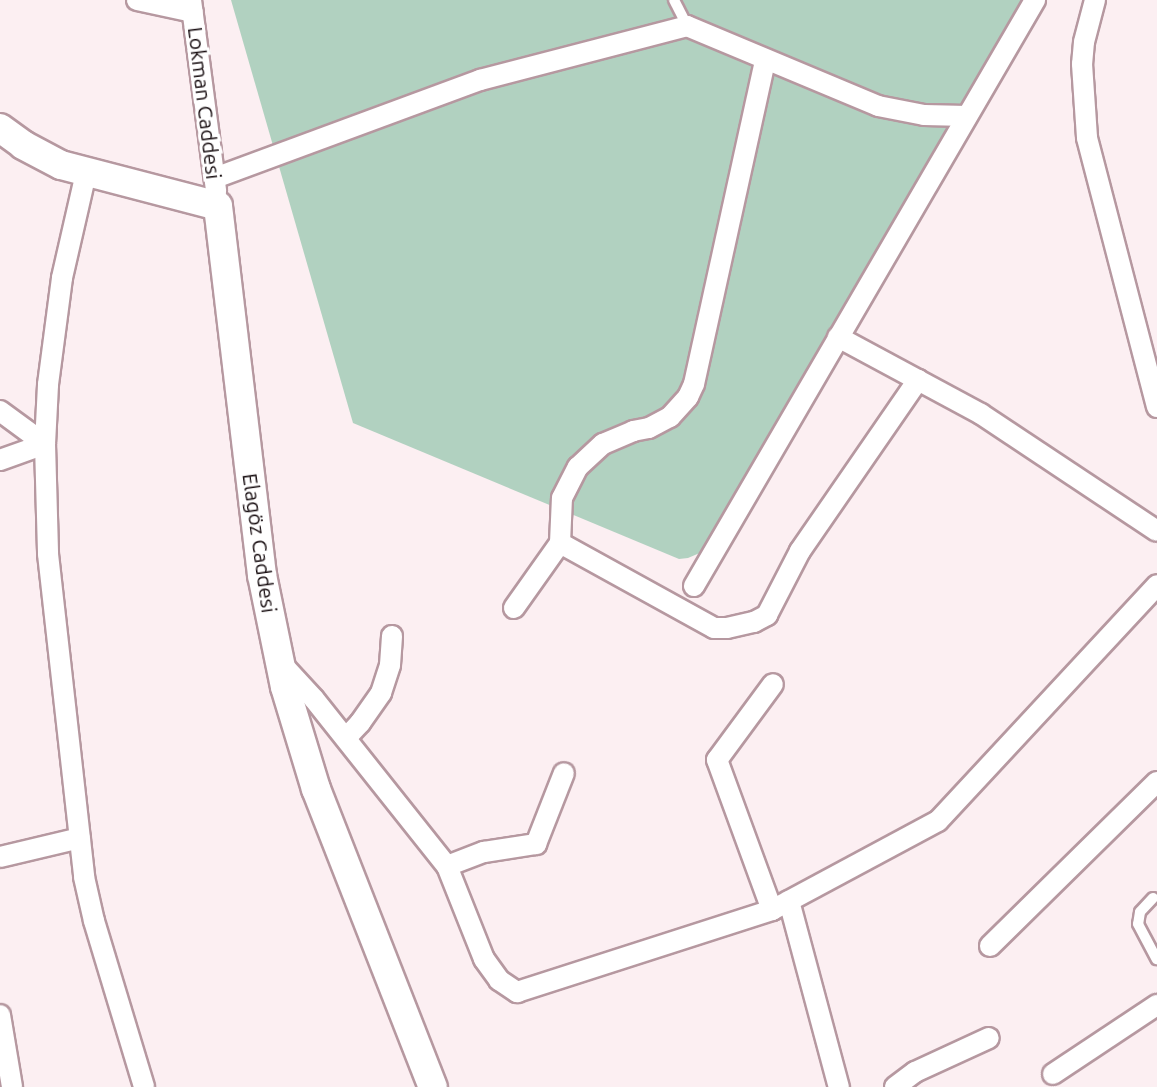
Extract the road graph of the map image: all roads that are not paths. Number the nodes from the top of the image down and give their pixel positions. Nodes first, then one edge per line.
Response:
1 (137, 0) edge
2 (674, 0) edge
3 (1035, 0) edge
4 (1095, 0) edge
5 (192, 6) edge
6 (687, 26) junction
7 (765, 60) junction
8 (967, 116) junction
9 (0, 128) edge
10 (86, 173) junction
11 (217, 192) junction
12 (838, 337) junction
13 (918, 380) junction
14 (1157, 407) edge
15 (0, 411) edge
16 (45, 444) junction
17 (0, 460) edge
18 (1157, 531) edge
19 (560, 543) junction
20 (1157, 585) edge
21 (693, 586) dead end
22 (514, 608) dead end
23 (392, 636) dead end
24 (279, 660) junction
25 (773, 684) dead end
26 (346, 738) junction
27 (564, 773) dead end
28 (1157, 782) edge
29 (80, 838) junction
30 (0, 857) edge
31 (447, 866) junction
32 (1153, 897) dead end
33 (780, 906) junction
34 (990, 946) dead end
35 (1157, 959) edge
36 (1157, 1005) edge
37 (0, 1015) edge
38 (989, 1038) dead end
39 (1053, 1074) dead end
40 (12, 1087) edge
41 (144, 1087) edge
42 (433, 1087) edge
43 (839, 1087) edge
44 (895, 1087) edge

1 - 5 street
2 - 6 lane
3 - 8 street
4 - 14 street
5 - 11 street, Lokman Caddesi
6 - 7 street
6 - 11 street
7 - 8 street
7 - 19 street
8 - 12 street
9 - 10 street
10 - 11 street
10 - 16 street
11 - 24 street, Elagöz Caddesi
12 - 13 street
12 - 21 street
13 - 18 street
13 - 19 street
15 - 16 street
16 - 17 street
16 - 29 street
19 - 22 street
20 - 33 street
23 - 26 street
24 - 26 street
24 - 42 street, Elagöz Caddesi
25 - 33 street
26 - 31 street
27 - 31 street
28 - 34 street
29 - 30 street
29 - 41 street
31 - 33 street
32 - 35 lane
33 - 43 street
36 - 39 street
37 - 40 street
38 - 44 street

